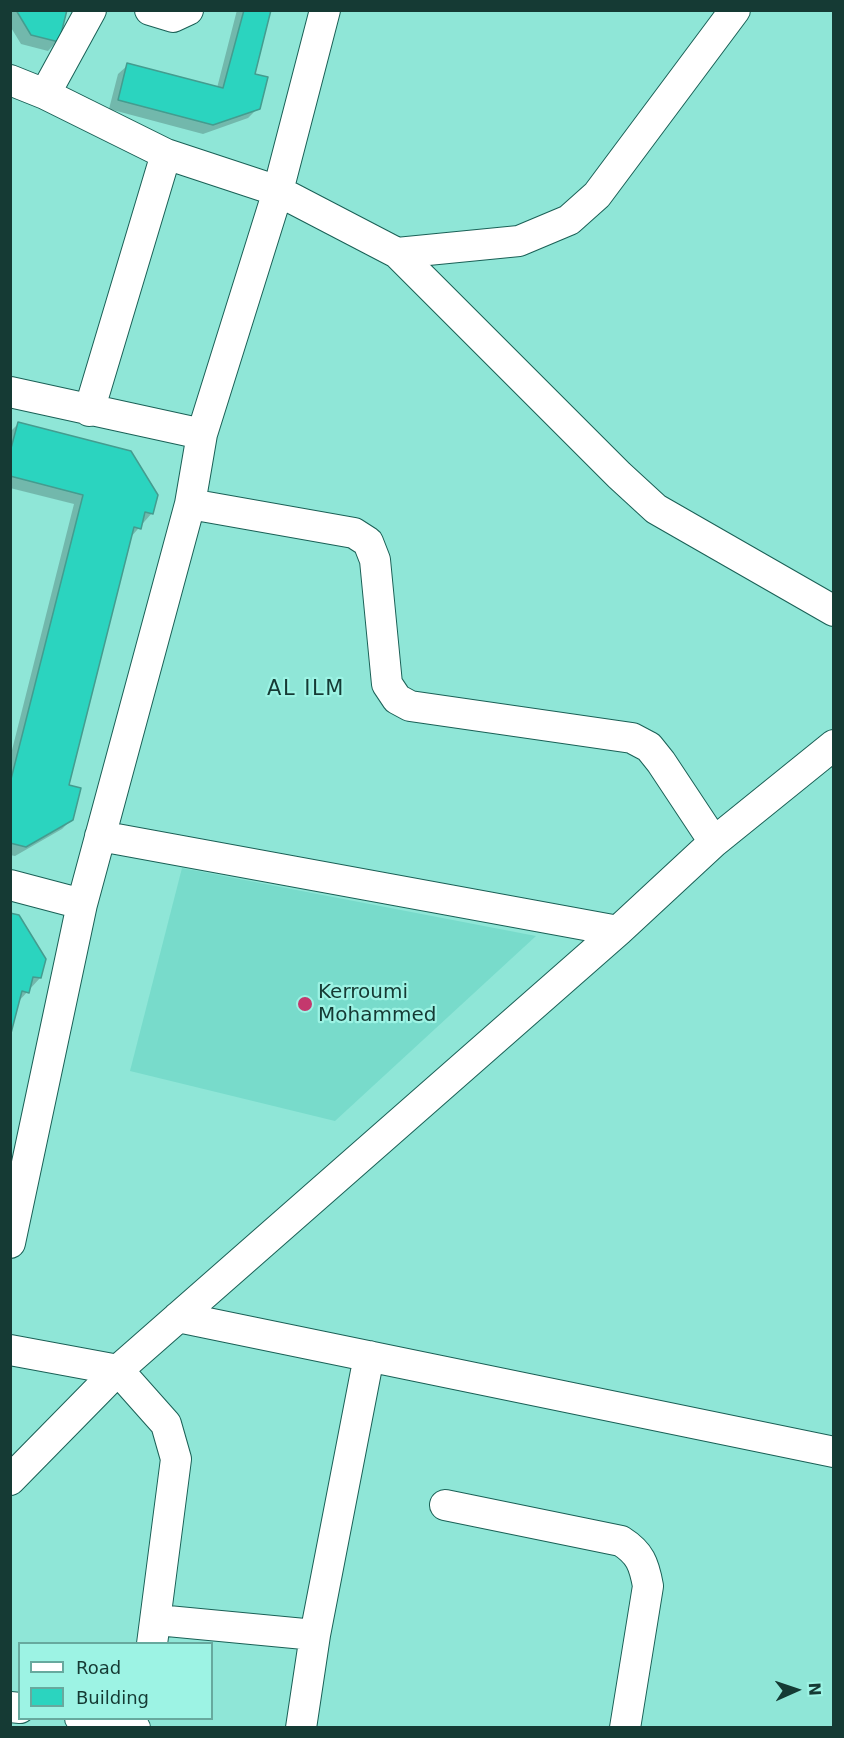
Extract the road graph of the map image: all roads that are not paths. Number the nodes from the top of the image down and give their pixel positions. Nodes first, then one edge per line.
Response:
1 (91, 10) edge
2 (150, 10) edge
3 (188, 10) edge
4 (325, 10) edge
5 (735, 10) edge
6 (10, 80) edge
7 (45, 94) junction
8 (166, 154) junction
9 (278, 191) junction
10 (397, 253) junction
11 (10, 392) edge
12 (89, 411) junction
13 (202, 434) junction
14 (190, 504) junction
15 (834, 611) edge
16 (834, 745) edge
17 (100, 836) junction
18 (714, 842) junction
19 (10, 885) edge
20 (82, 904) junction
21 (618, 931) junction
22 (10, 1243) edge
23 (178, 1317) junction
24 (10, 1350) edge
25 (369, 1356) junction
26 (118, 1370) junction
27 (834, 1452) edge
28 (10, 1480) edge
29 (445, 1505) dead end
30 (155, 1632) edge
31 (315, 1635) junction
32 (86, 1720) edge
33 (135, 1728) edge
34 (301, 1728) edge
35 (625, 1728) edge

1 - 7 street
2 - 3 street
4 - 9 street
5 - 10 street
6 - 7 street
7 - 8 street
8 - 9 street
8 - 12 street
9 - 10 street
9 - 13 street
10 - 15 street
11 - 12 street
12 - 13 street
13 - 14 street
14 - 17 street
14 - 18 street
16 - 18 street
17 - 20 street
17 - 21 street
18 - 21 street
19 - 20 street
20 - 22 street
21 - 23 street
23 - 25 street
23 - 26 street
24 - 26 street
25 - 27 street
25 - 31 street
26 - 28 street
26 - 30 street
29 - 35 street
30 - 31 street
31 - 34 street
32 - 33 street

